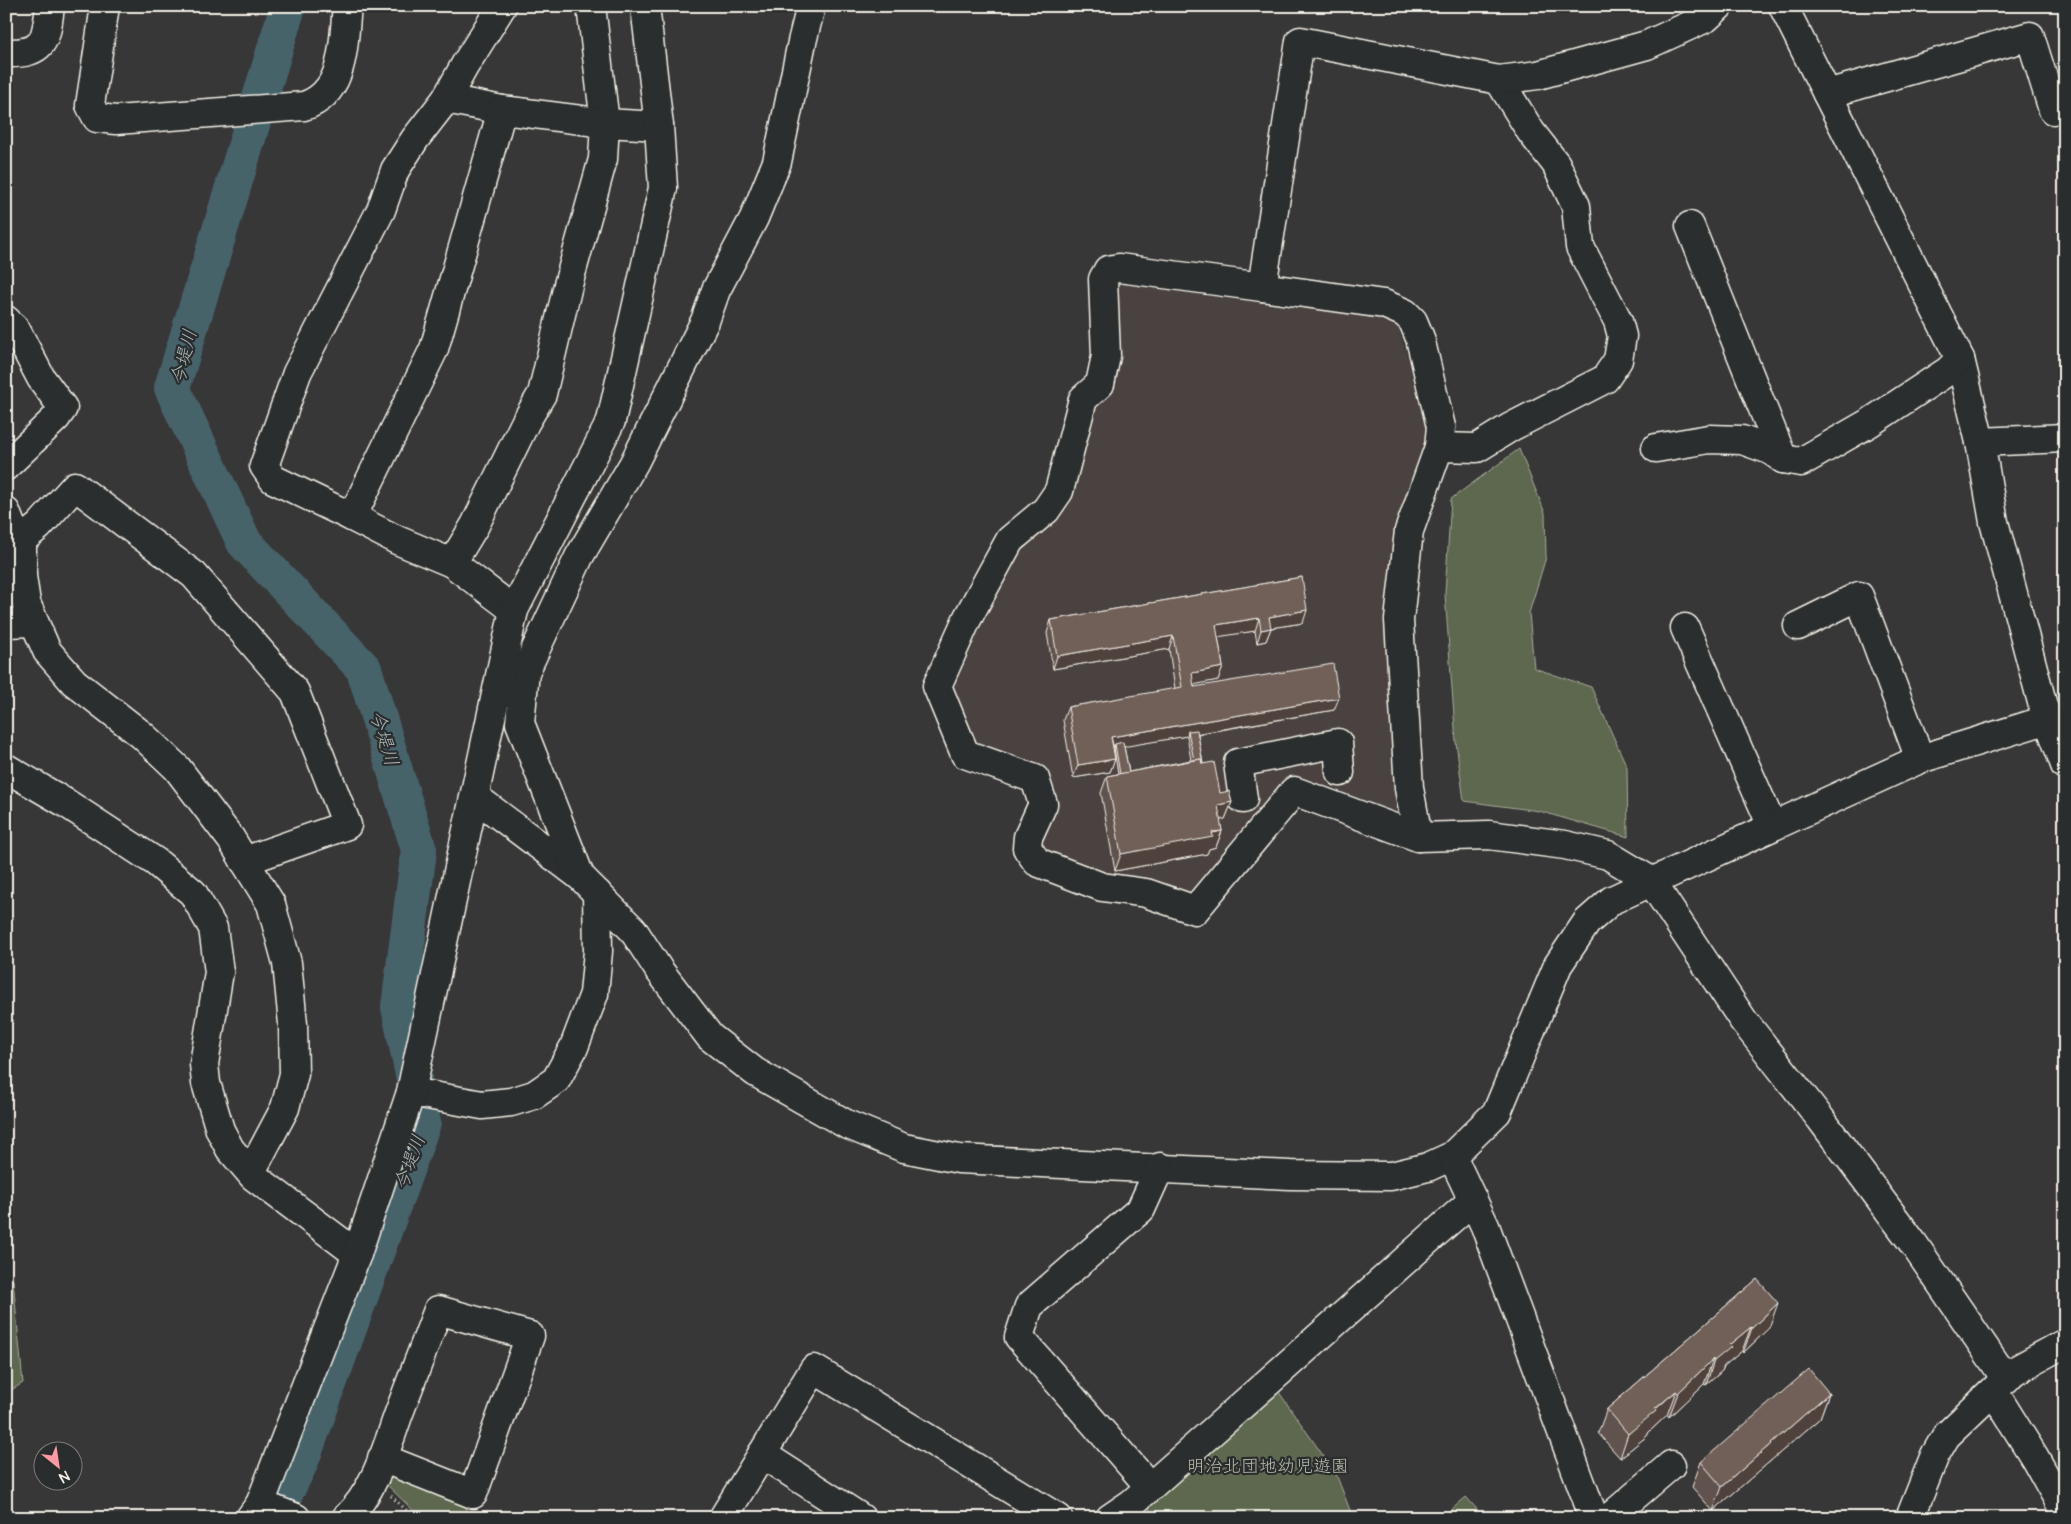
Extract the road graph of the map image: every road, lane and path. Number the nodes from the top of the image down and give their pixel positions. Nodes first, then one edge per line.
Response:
1 (50, 6) edge
2 (104, 6) edge
3 (347, 6) edge
4 (502, 6) edge
5 (591, 6) edge
6 (644, 6) edge
7 (811, 6) edge
8 (1719, 6) edge
9 (1783, 6) edge
10 (6, 53) edge
11 (1499, 80) junction
12 (1827, 94) junction
13 (446, 99) junction
14 (502, 110) junction
15 (2053, 110) dead end
16 (605, 123) junction
17 (659, 126) junction
18 (1690, 226) dead end
19 (1262, 286) junction
20 (6, 320) edge
21 (1960, 359) junction
22 (2065, 438) edge
23 (1980, 442) junction
24 (1439, 447) junction
25 (1656, 448) dead end
26 (1783, 459) junction
27 (6, 466) edge
28 (6, 512) edge
29 (352, 517) junction
30 (22, 540) junction
31 (452, 563) junction
32 (514, 610) junction
33 (6, 622) edge
34 (33, 622) junction
35 (1798, 626) dead end
36 (1685, 628) dead end
37 (2052, 708) edge
38 (1294, 752) junction
39 (1920, 759) junction
40 (2065, 765) edge
41 (6, 768) edge
42 (1340, 772) dead end
43 (475, 797) junction
44 (1312, 798) junction
45 (1243, 799) dead end
46 (1772, 826) junction
47 (1418, 837) junction
48 (244, 861) junction
49 (1651, 881) junction
50 (589, 885) junction
51 (411, 1092) junction
52 (1452, 1156) junction
53 (1160, 1167) junction
54 (251, 1172) junction
55 (1473, 1200) junction
56 (357, 1254) junction
57 (2065, 1343) edge
58 (2000, 1385) junction
59 (762, 1454) junction
60 (382, 1458) junction
61 (1671, 1465) dead end
62 (386, 1491) dead end
63 (1133, 1506) edge
64 (270, 1512) edge
65 (1628, 1512) edge
66 (2065, 1512) edge
67 (346, 1518) edge
68 (415, 1518) edge
69 (723, 1518) edge
70 (861, 1518) edge
71 (1058, 1518) edge
72 (1594, 1518) edge
73 (1910, 1518) edge

1 - 10 street
2 - 3 street
4 - 13 street
5 - 16 street
6 - 17 street
7 - 50 street
8 - 11 street
9 - 12 street
11 - 19 street
11 - 24 street
12 - 15 street
12 - 21 street
13 - 14 street
13 - 29 street
14 - 16 street
14 - 29 street
16 - 17 street
16 - 31 street
17 - 32 street
18 - 26 street
19 - 24 street
19 - 44 street
20 - 27 street
21 - 23 street
21 - 26 street
22 - 23 street
23 - 37 street
24 - 47 street
25 - 26 street
28 - 30 street
29 - 31 street
30 - 34 street
30 - 48 street
31 - 32 street
32 - 43 street
33 - 34 street
34 - 48 street
35 - 39 street
36 - 46 street
37 - 39 street
37 - 40 street
38 - 42 street
38 - 44 street
38 - 45 street
39 - 46 street
41 - 54 street
43 - 50 street
43 - 51 street
44 - 47 street
46 - 49 street
47 - 49 street
48 - 54 street
49 - 52 street
49 - 58 street
50 - 51 street
50 - 53 street
51 - 56 street
52 - 53 street
52 - 55 street
53 - 63 street
54 - 56 street
55 - 63 street
55 - 72 street
56 - 64 street
57 - 58 street
58 - 66 street
58 - 73 street
59 - 69 street
59 - 70 street
59 - 71 street
60 - 60 street
60 - 67 street
61 - 65 street
62 - 68 path

